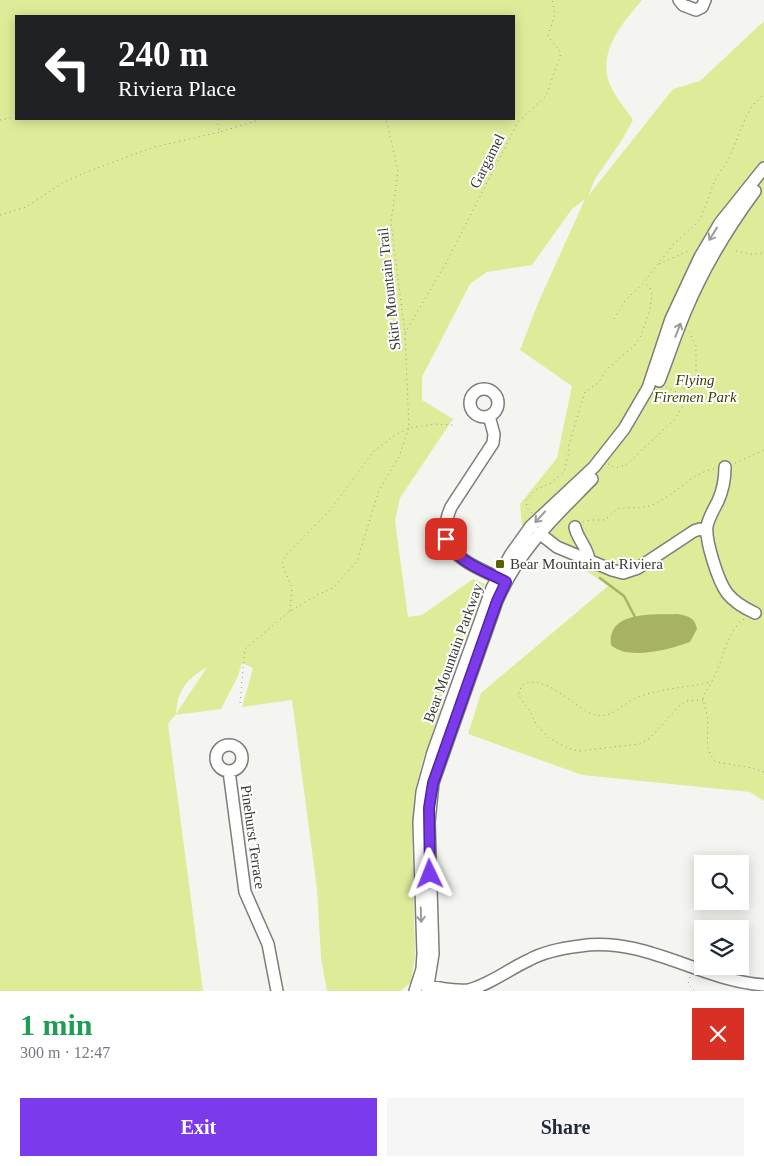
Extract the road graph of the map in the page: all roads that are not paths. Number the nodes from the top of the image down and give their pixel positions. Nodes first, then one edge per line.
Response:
1 (679, 0) edge
2 (705, 0) edge
3 (764, 168) edge
4 (764, 180) edge
5 (489, 416) dead end
6 (725, 467) road end
7 (575, 527) road end
8 (706, 532) junction
9 (539, 533) junction
10 (589, 561) junction
11 (502, 580) junction
12 (755, 613) road end
13 (229, 771) dead end
14 (764, 985) edge
15 (422, 988) edge
16 (276, 991) edge

1 - 2 street
3 -> 11 street, Bear Mountain Parkway
9 -> 4 street, Bear Mountain Parkway
5 - 11 street
6 - 8 street
7 - 10 street
8 - 10 street
8 - 12 street
9 - 10 street
9 - 11 street, Bear Mountain Parkway
11 - 15 street, Bear Mountain Parkway
13 - 16 street, Pinehurst Terrace
14 - 15 street

